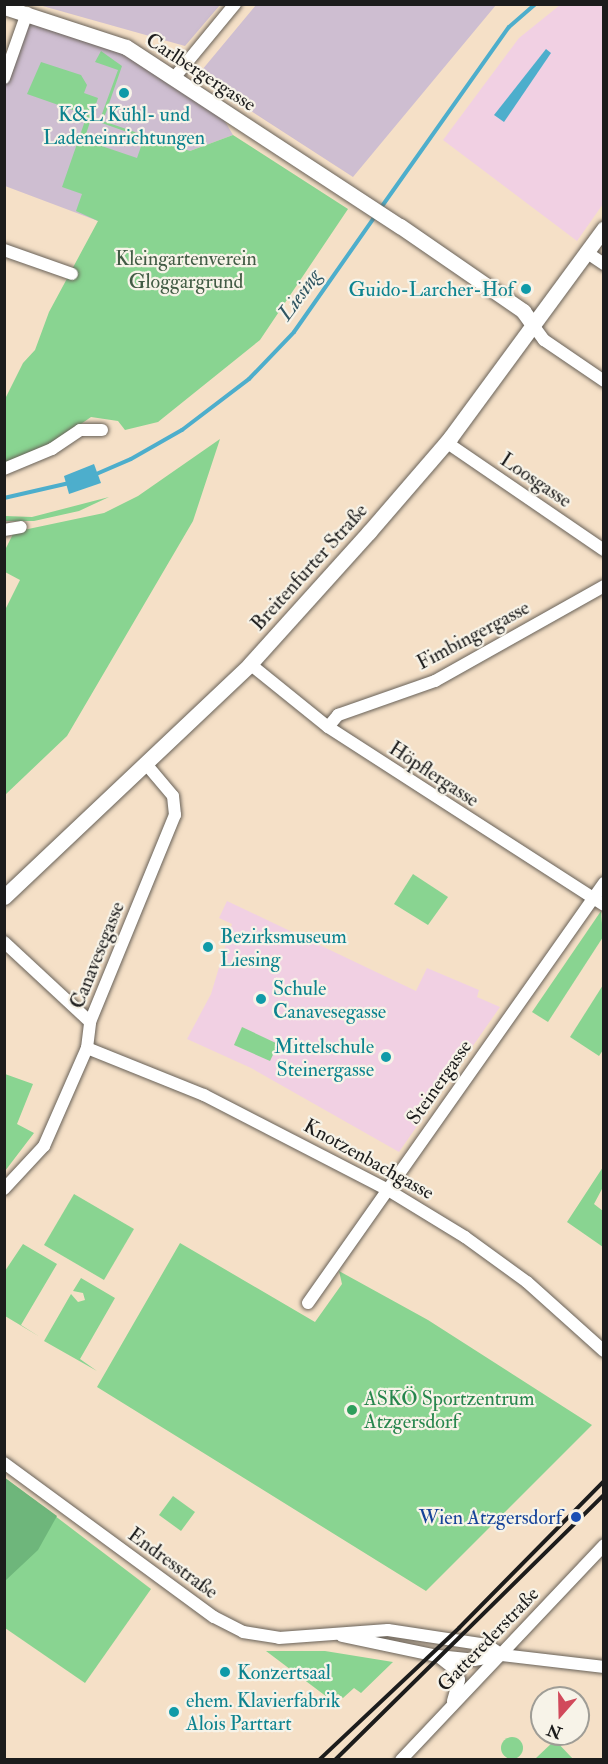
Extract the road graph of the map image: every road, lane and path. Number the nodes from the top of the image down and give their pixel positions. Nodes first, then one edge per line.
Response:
1 (235, 4) edge
2 (4, 7) edge
3 (27, 13) junction
4 (4, 78) edge
5 (174, 78) junction
6 (603, 228) edge
7 (4, 250) edge
8 (586, 252) junction
9 (603, 264) edge
10 (72, 274) dead end
11 (533, 325) junction
12 (603, 381) edge
13 (102, 430) dead end
14 (446, 442) junction
15 (4, 469) edge
16 (21, 527) dead end
17 (4, 530) edge
18 (603, 550) edge
19 (603, 586) edge
20 (250, 664) junction
21 (328, 727) junction
22 (146, 764) junction
23 (603, 883) edge
24 (4, 897) edge
25 (592, 899) junction
26 (603, 905) edge
27 (4, 942) edge
28 (90, 1022) junction
29 (87, 1048) junction
30 (4, 1189) edge
31 (388, 1190) junction
32 (308, 1303) dead end
33 (603, 1351) edge
34 (4, 1463) edge
35 (603, 1545) edge
36 (340, 1635) junction
37 (502, 1654) junction
38 (438, 1656) junction
39 (603, 1667) edge
40 (452, 1705) junction
41 (401, 1760) edge

1 - 5 street
2 - 3 main road, Carlbergergasse
3 - 4 street
3 - 5 main road, Carlbergergasse
5 - 11 main road, Carlbergergasse
6 - 8 main road, Breitenfurter Straße
7 - 10 street
8 - 9 street
8 - 11 main road, Breitenfurter Straße
11 - 12 street
11 - 14 main road, Breitenfurter Straße
13 - 15 street
14 - 18 street, Loosgasse
14 - 20 main road, Breitenfurter Straße
16 - 17 street
19 - 21 street, Fimbingergasse
20 - 21 street, Höpflergasse
20 - 22 main road, Breitenfurter Straße
21 - 25 street, Höpflergasse
22 - 24 main road, Breitenfurter Straße
22 - 28 street, Canavesegasse
23 - 25 street, Steinergasse
25 - 26 street, Höpflergasse
25 - 31 street, Steinergasse
27 - 28 street
28 - 29 street, Canavesegasse
29 - 30 street, Canavesegasse
29 - 31 street, Knotzenbachgasse
31 - 32 street, Steinergasse
31 - 33 street, Knotzenbachgasse
34 - 36 street, Endresstraße
35 - 37 street, Gatterederstraße
36 - 37 street, Endresstraße
36 - 38 street, Endresstraße
37 - 38 street, Endresstraße
37 - 39 street, Endresstraße
37 - 40 street, Gatterederstraße
38 - 40 street
40 - 41 street, Gatterederstraße

